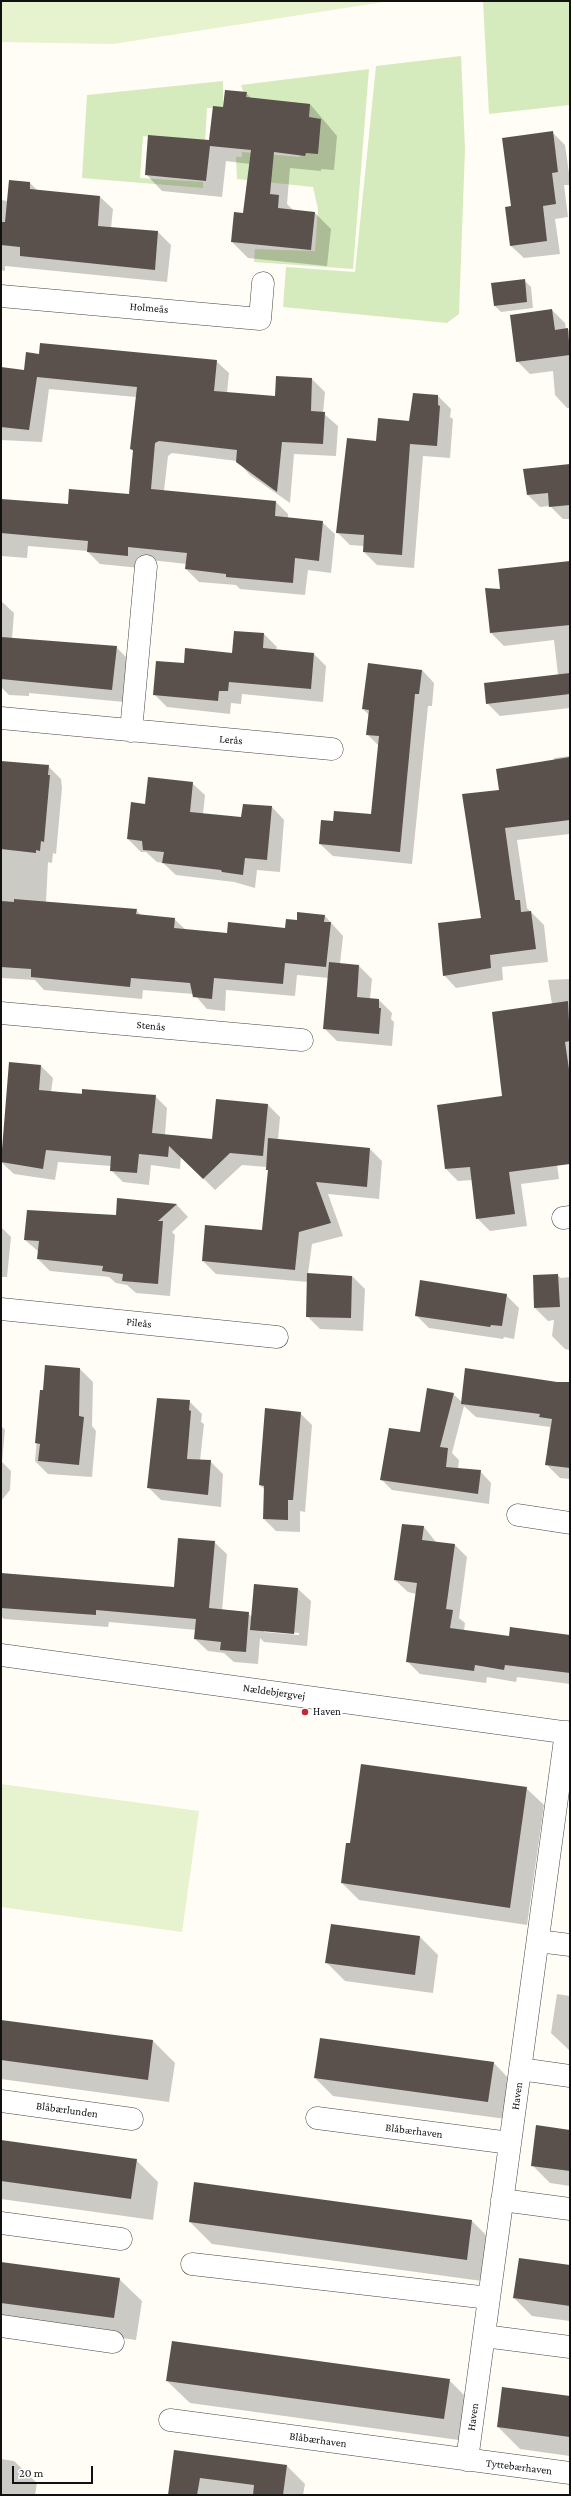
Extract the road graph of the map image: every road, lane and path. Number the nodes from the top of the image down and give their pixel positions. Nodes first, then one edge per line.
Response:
1 (264, 283) dead end
2 (1, 296) edge
3 (146, 566) dead end
4 (1, 718) edge
5 (131, 731) junction
6 (332, 749) dead end
7 (1, 1013) edge
8 (302, 1040) dead end
9 (1, 1309) edge
10 (277, 1336) dead end
11 (518, 1515) dead end
12 (570, 1523) edge
13 (1, 1655) edge
14 (568, 1732) edge
15 (538, 1941) junction
16 (570, 1945) edge
17 (520, 2069) junction
18 (570, 2076) edge
19 (1, 2101) edge
20 (317, 2118) dead end
21 (132, 2119) dead end
22 (510, 2143) junction
23 (502, 2200) junction
24 (570, 2209) edge
25 (1, 2223) edge
26 (121, 2239) dead end
27 (192, 2264) dead end
28 (489, 2298) junction
29 (1, 2326) edge
30 (484, 2336) junction
31 (113, 2342) dead end
32 (570, 2348) edge
33 (170, 2420) dead end
34 (467, 2460) junction
35 (570, 2473) edge

1 - 2 street, Holmeås
3 - 5 street
4 - 5 street, Lerås
5 - 6 street, Lerås
7 - 8 street, Stenås
9 - 10 street, Pileås
11 - 12 street
13 - 14 street, Nældebjergvej
14 - 15 street, Haven
15 - 16 street
15 - 17 street, Haven
17 - 18 street
17 - 22 street, Haven
19 - 21 street, Blåbærlunden
20 - 22 street, Blåbærhaven
22 - 23 street, Haven
23 - 24 street
23 - 28 street, Haven
25 - 26 street
27 - 28 street
28 - 30 street, Haven
29 - 31 street
30 - 32 street
30 - 34 street, Haven
33 - 34 street, Blåbærhaven
34 - 35 street, Tyttebærhaven

